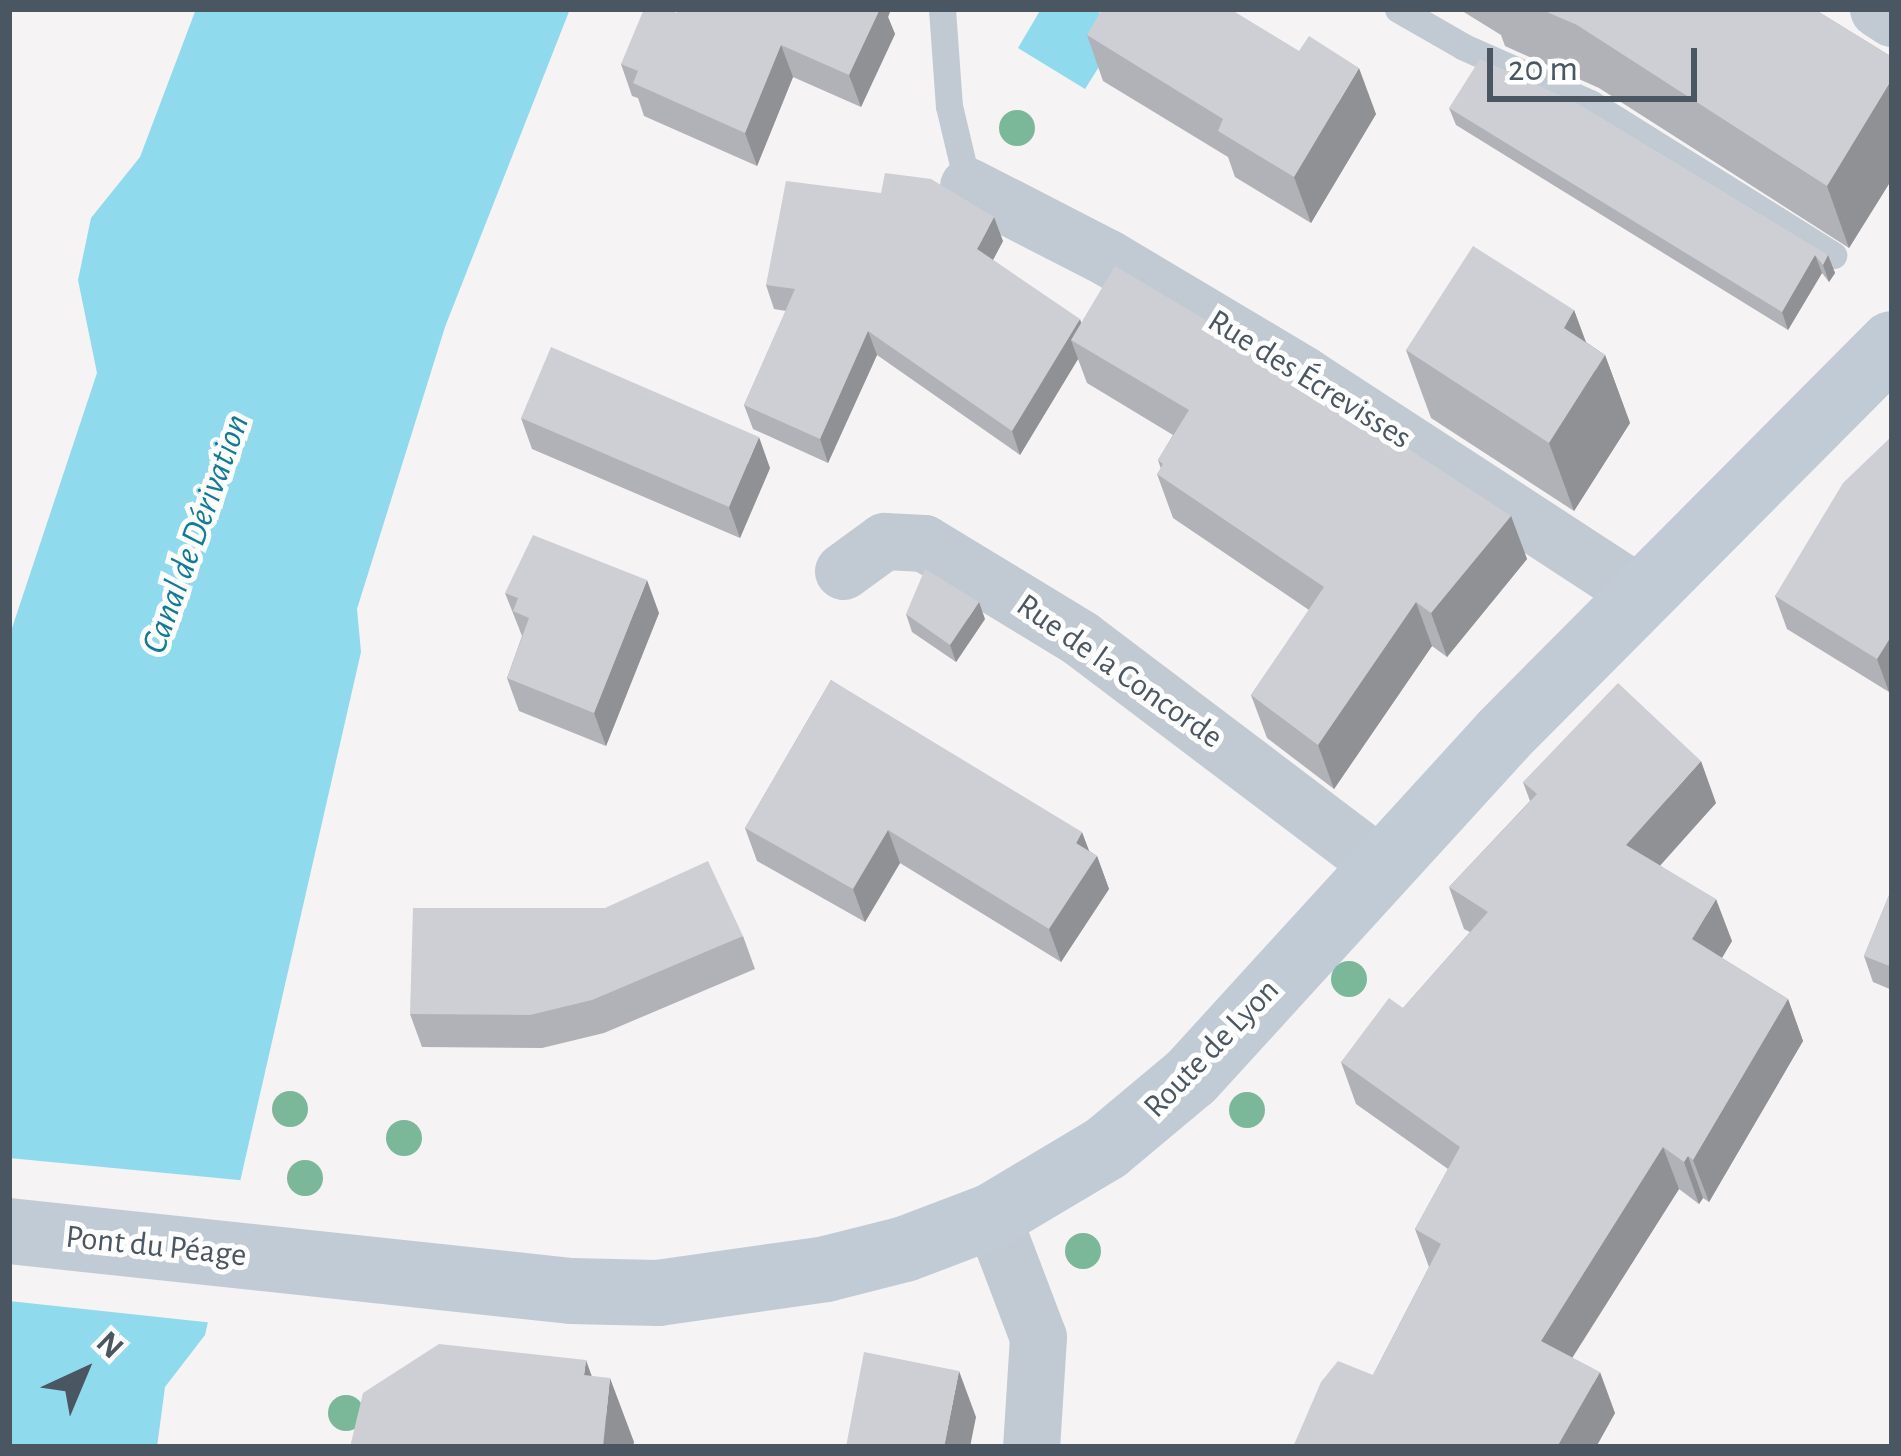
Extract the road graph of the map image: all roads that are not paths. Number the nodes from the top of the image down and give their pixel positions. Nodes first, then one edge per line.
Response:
1 (943, 9) edge
2 (1398, 9) edge
3 (1878, 9) edge
4 (1892, 18) edge
5 (968, 186) joint
6 (1833, 255) edge
7 (1892, 344) edge
8 (843, 571) dead end
9 (1639, 593) junction
10 (1381, 866) junction
11 (992, 1216) junction
12 (9, 1231) edge
13 (304, 1262) joint
14 (1031, 1447) edge

1 - 5 lane
2 - 6 lane
3 - 4 street
5 - 9 street, Rue des Écrevisses
7 - 9 main road, Route de Lyon
8 - 10 street, Rue de la Concorde
9 - 10 main road, Route de Lyon
10 - 11 main road, Route de Lyon
11 - 13 main road, Route de Lyon
11 - 14 street
12 - 13 main road, Pont du Péage

